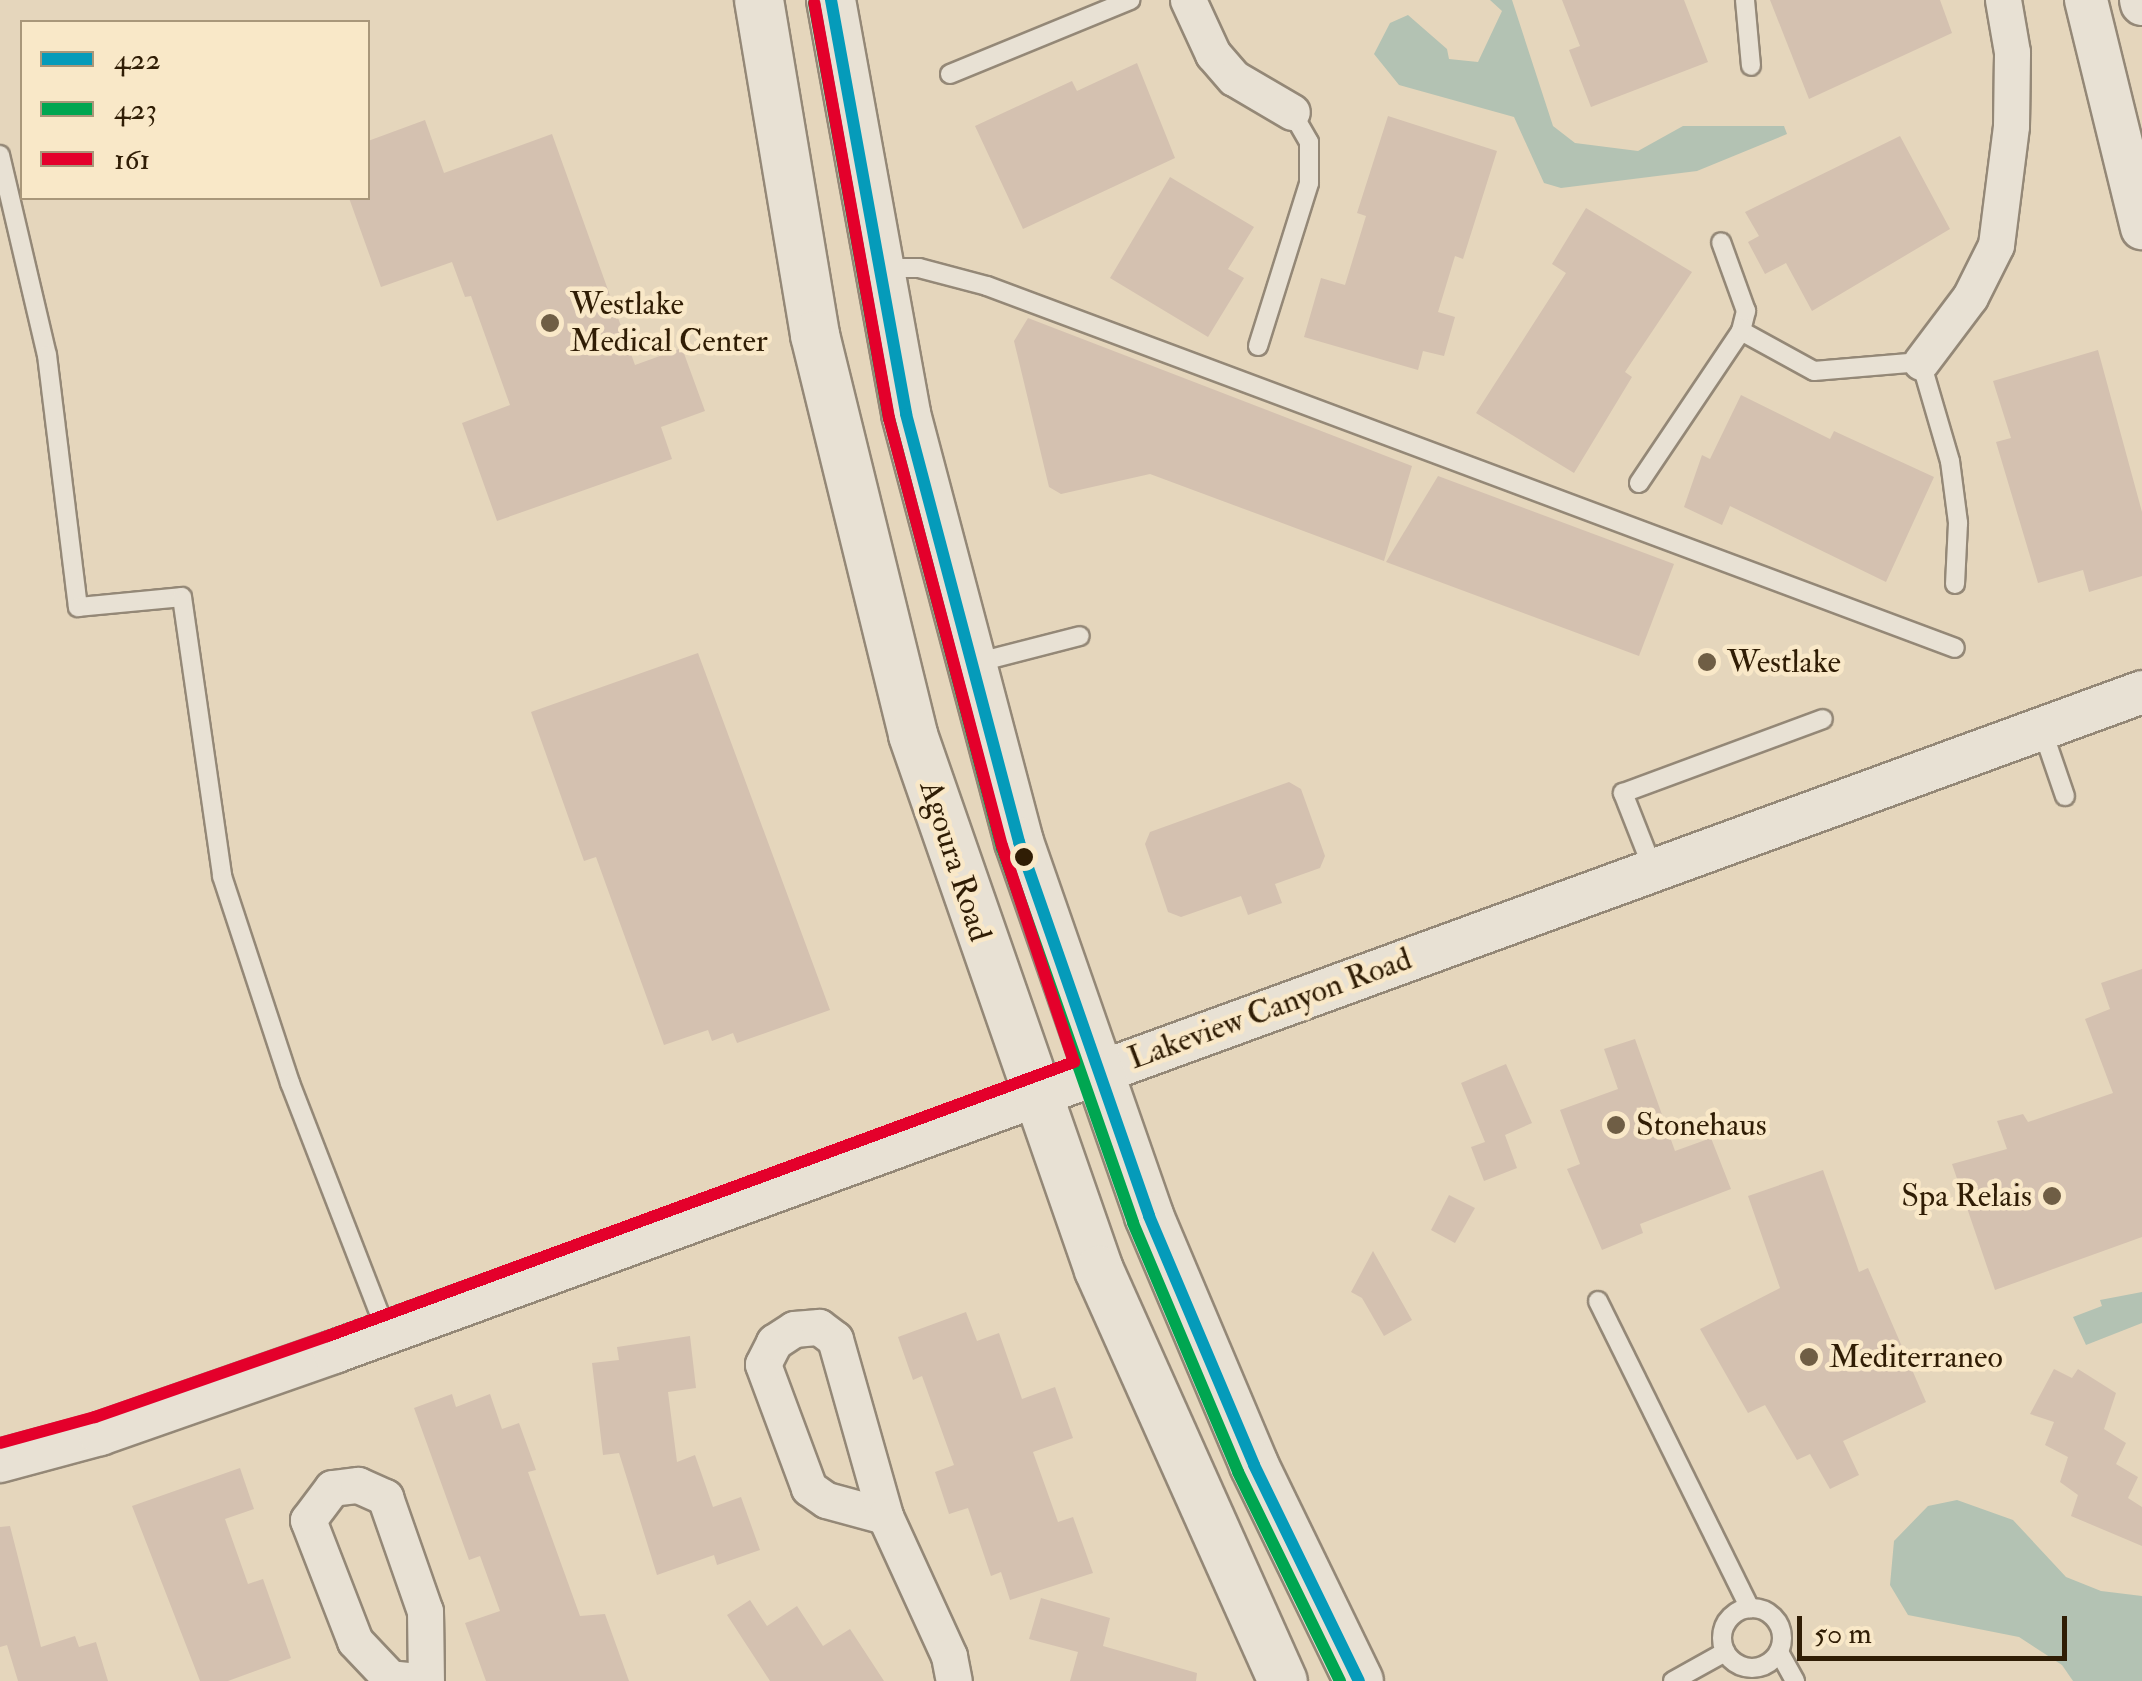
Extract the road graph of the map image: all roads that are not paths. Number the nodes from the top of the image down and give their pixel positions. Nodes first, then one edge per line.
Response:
1 (759, 0) edge
2 (831, 0) edge
3 (1130, 0) edge
4 (1188, 0) edge
5 (1744, 0) edge
6 (2003, 0) edge
7 (2086, 0) edge
8 (1751, 66) dead end
9 (950, 74) dead end
10 (1292, 112) joint
11 (0, 155) edge
12 (2142, 228) edge
13 (1722, 242) dead end
14 (876, 268) junction
15 (1741, 331) junction
16 (1258, 346) dead end
17 (1921, 362) junction
18 (1639, 483) dead end
19 (1955, 584) dead end
20 (1080, 636) dead end
21 (1955, 648) dead end
22 (970, 664) junction
23 (2142, 692) edge
24 (1823, 719) dead end
25 (2042, 729) junction
26 (2065, 796) dead end
27 (1654, 870) junction
28 (1096, 1073) junction
29 (1036, 1096) junction
30 (1598, 1301) dead end
31 (387, 1332) junction
32 (0, 1461) edge
33 (885, 1516) junction
34 (1750, 1608) junction
35 (1725, 1652) junction
36 (1779, 1652) junction
37 (417, 1681) edge
38 (426, 1681) edge
39 (954, 1681) edge
40 (1283, 1681) edge
41 (1358, 1681) edge
42 (1673, 1681) edge
43 (1795, 1681) edge

1 - 29 main road, Agoura Road
2 - 14 main road, Agoura Road
3 - 9 lane
4 - 10 street
5 - 8 lane
6 - 17 street
7 - 12 street
10 - 16 lane
11 - 31 lane
13 - 15 lane
14 - 21 lane
14 - 22 main road, Agoura Road
15 - 17 lane
15 - 18 lane
17 - 19 lane
20 - 22 lane
22 - 28 main road, Agoura Road
23 - 25 street, Lakeview Canyon Road
24 - 27 lane
25 - 26 lane
25 - 27 street, Lakeview Canyon Road
27 - 28 street, Lakeview Canyon Road
28 - 29 street, Lakeview Canyon Road
28 - 41 main road, Agoura Road
29 - 31 street, Lakeview Canyon Road
29 - 40 main road, Agoura Road
30 - 34 lane
31 - 32 street, Lakeview Canyon Road
33 - 33 street
33 - 39 street
34 - 35 lane
34 - 36 lane
35 - 36 lane
35 - 42 lane
36 - 43 lane
37 - 38 street

